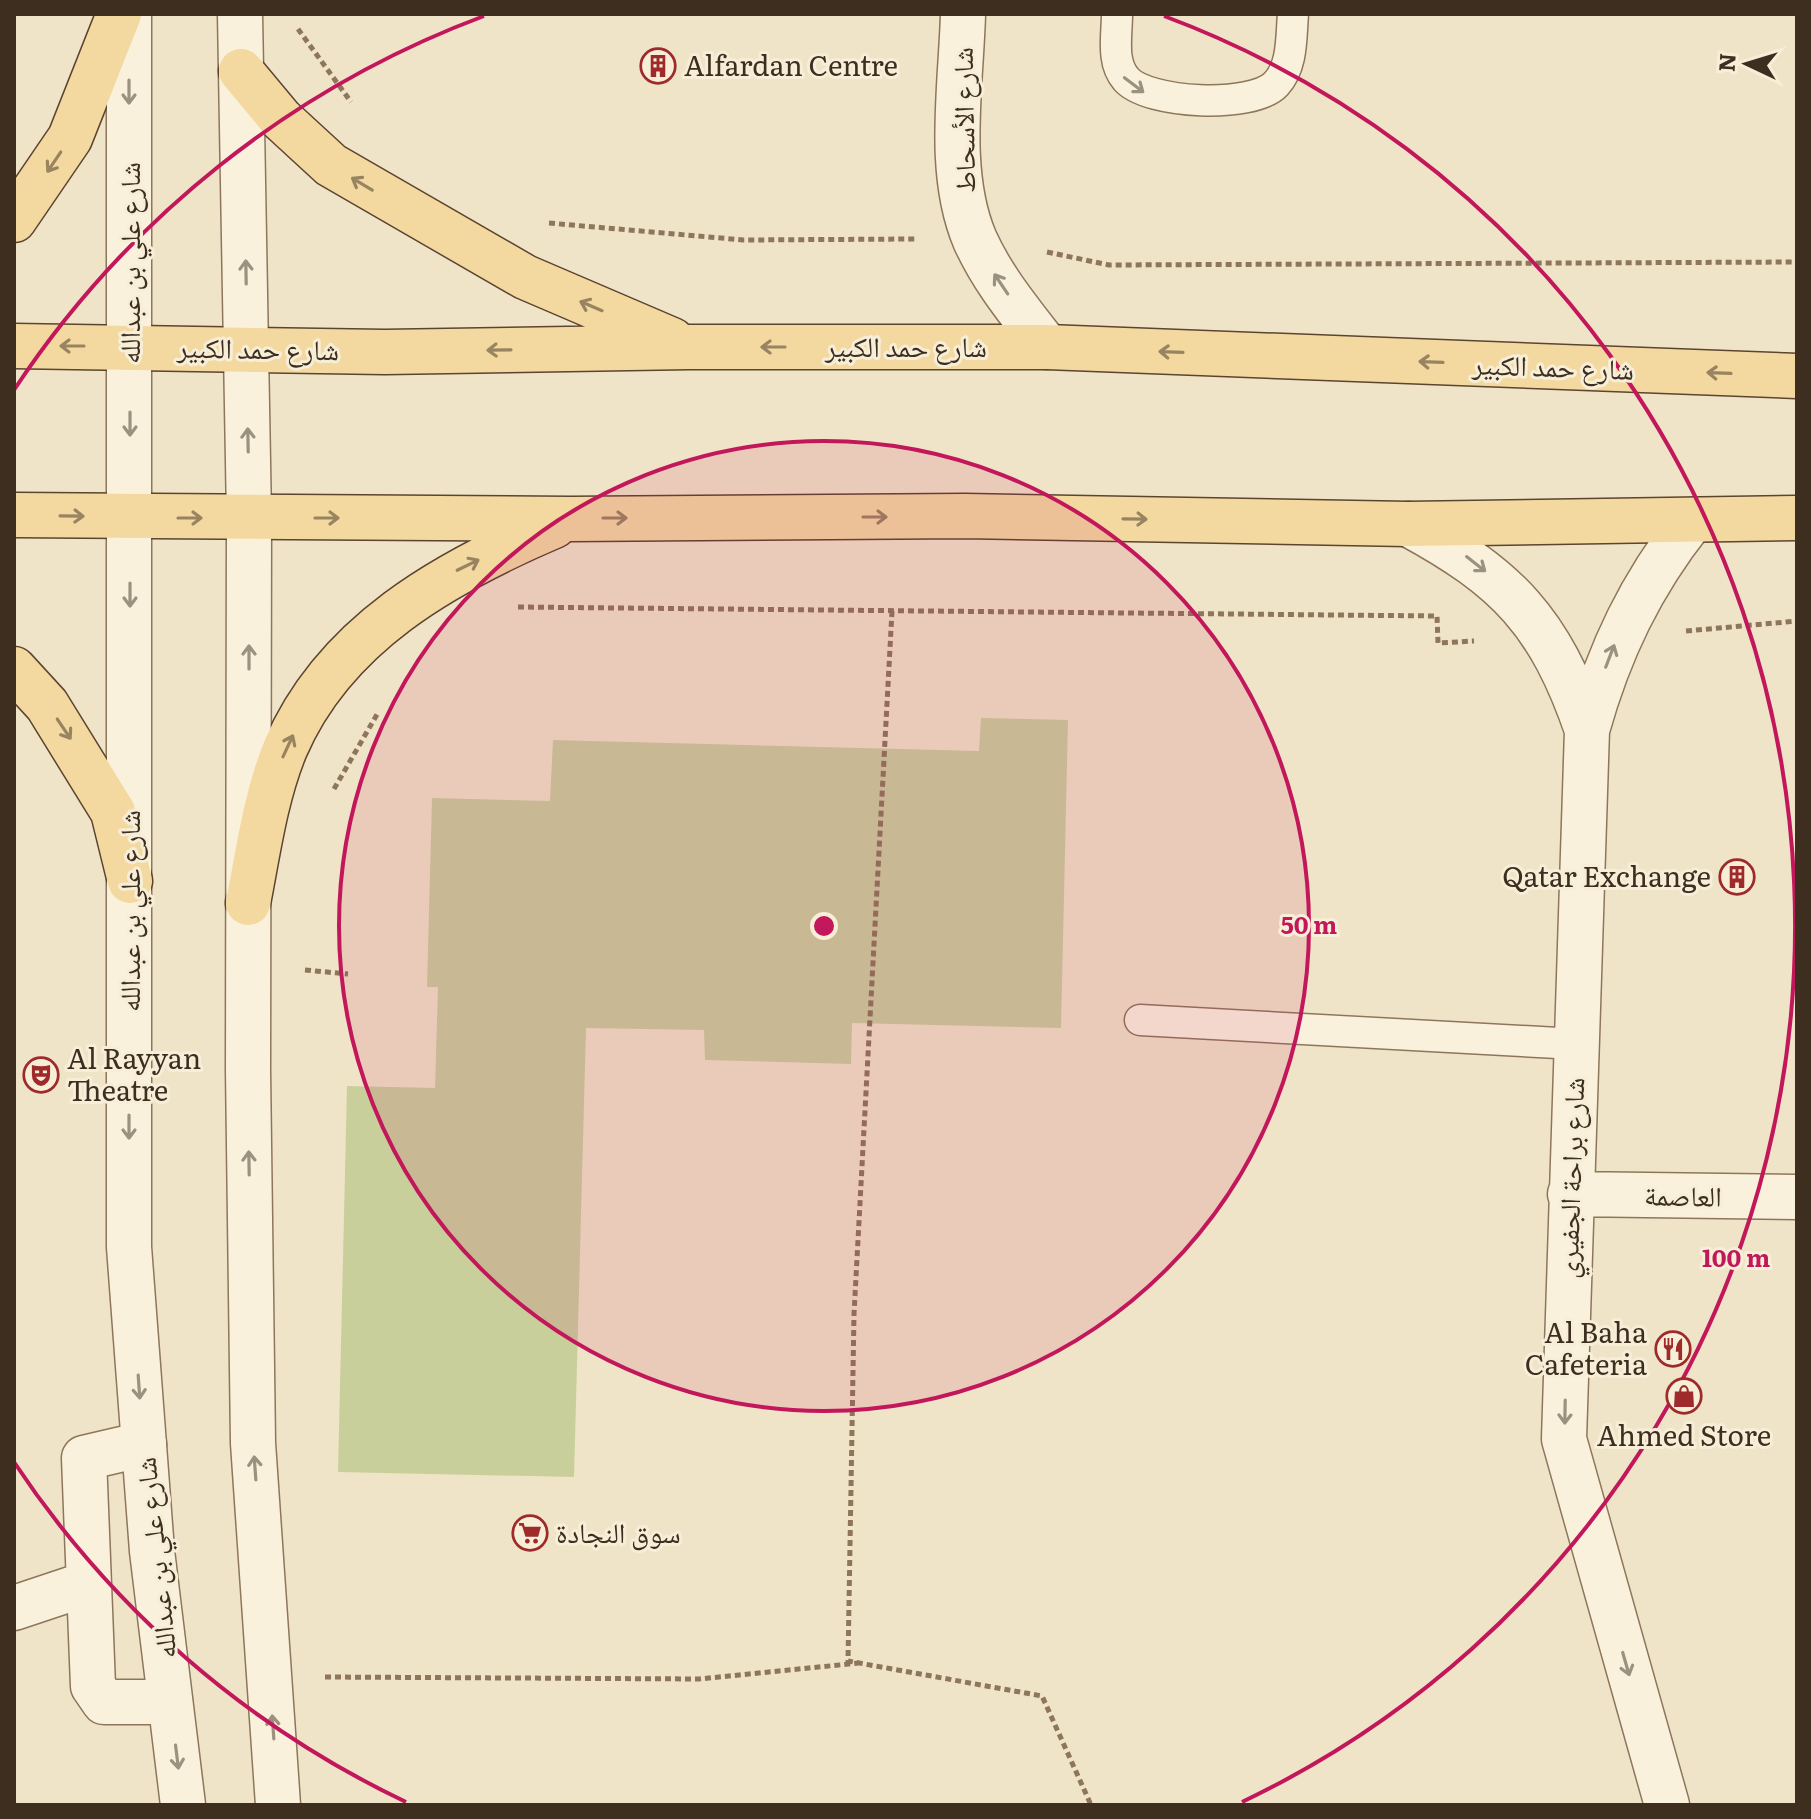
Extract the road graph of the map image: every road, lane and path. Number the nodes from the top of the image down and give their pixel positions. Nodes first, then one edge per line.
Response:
1 (119, 14) edge
2 (129, 14) edge
3 (240, 14) edge
4 (963, 14) edge
5 (1117, 14) edge
6 (1293, 14) edge
7 (241, 71) junction
8 (14, 220) edge
9 (14, 346) edge
10 (130, 346) junction
11 (689, 347) junction
12 (1047, 347) junction
13 (247, 350) junction
14 (1797, 376) edge
15 (14, 515) edge
16 (130, 517) junction
17 (249, 518) junction
18 (1797, 518) edge
19 (570, 519) junction
20 (1692, 520) junction
21 (1408, 524) junction
22 (505, 606) dead end
23 (892, 611) junction
24 (1797, 621) edge
25 (1547, 638) junction
26 (1617, 638) junction
27 (14, 669) edge
28 (1587, 730) junction
29 (130, 881) junction
30 (248, 903) junction
31 (296, 969) dead end
32 (348, 974) dead end
33 (1140, 1020) dead end
34 (1576, 1044) junction
35 (1570, 1194) junction
36 (1797, 1197) edge
37 (144, 1444) junction
38 (89, 1583) junction
39 (14, 1608) edge
40 (859, 1663) junction
41 (321, 1677) dead end
42 (170, 1702) junction
43 (183, 1805) edge
44 (278, 1805) edge
45 (1091, 1805) edge
46 (1667, 1805) edge

1 -> 8 main road
2 -> 10 street, شارع علي بن عبدالله
3 - 7 street
12 -> 4 street, شارع الأسحاط
5 -> 6 lane
11 -> 7 main road
13 -> 7 street
10 -> 9 main road, شارع حمد الكبير
10 - 13 main road, شارع حمد الكبير
10 -> 16 street, شارع علي بن عبدالله
12 -> 11 main road, شارع حمد الكبير
11 -> 13 main road, شارع حمد الكبير
14 -> 12 main road, شارع حمد الكبير
17 -> 13 street
15 -> 16 main road
16 -> 17 main road
16 -> 29 street, شارع علي بن عبدالله
17 -> 19 main road
30 -> 17 street
18 - 20 main road
19 -> 21 main road
30 -> 19 main road
20 - 21 main road
20 - 26 street, شارع براحة الجفيري
21 -> 25 street, شارع براحة الجفيري
22 - 23 path
23 - 25 path
23 - 40 path
24 - 26 path
25 - 28 street, شارع براحة الجفيري
28 -> 26 street, شارع براحة الجفيري
27 -> 29 main road
28 - 34 street, شارع براحة الجفيري
29 -> 37 street, شارع علي بن عبدالله
44 -> 30 street
31 - 32 path
33 - 34 lane
34 - 35 street, شارع براحة الجفيري
35 - 36 street, العاصمة
35 -> 46 street, شارع براحة الجفيري
37 - 38 street
37 - 42 street, شارع علي بن عبدالله
38 - 39 street
38 - 42 street
40 - 41 path
40 - 45 path
42 -> 43 street, شارع علي بن عبدالله

